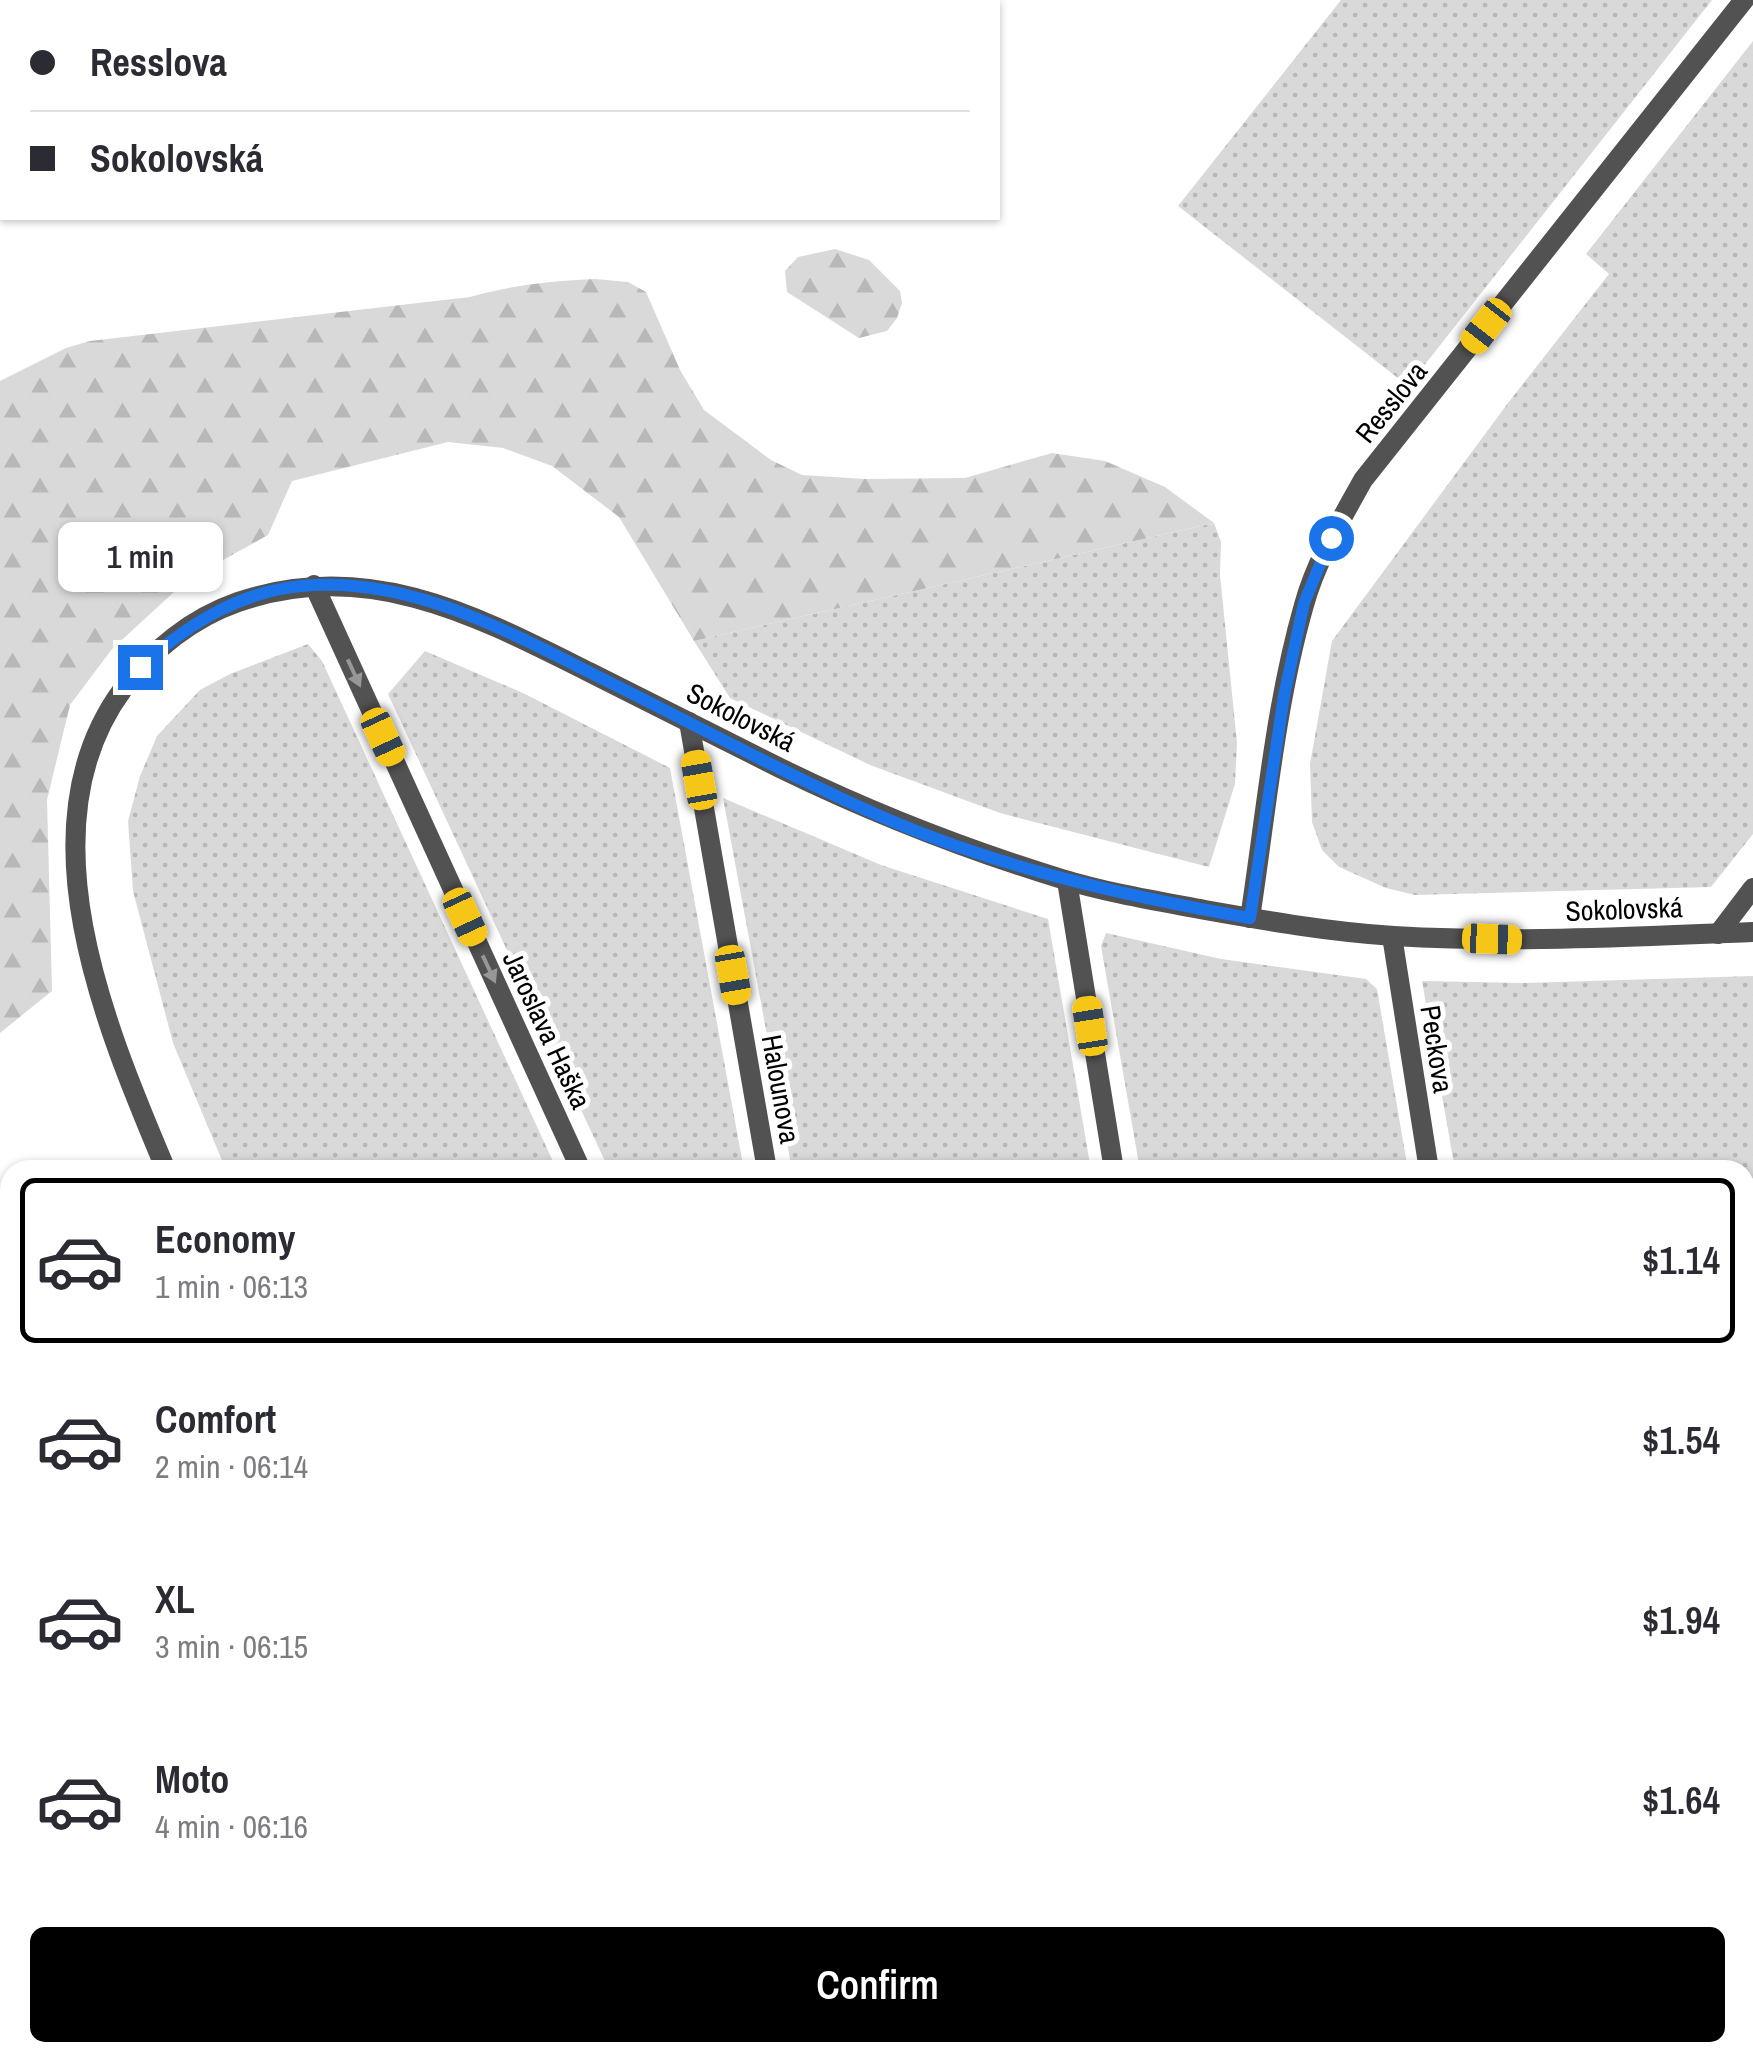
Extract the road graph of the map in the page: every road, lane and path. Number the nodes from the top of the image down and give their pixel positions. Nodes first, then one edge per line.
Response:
1 (1744, 0) edge
2 (314, 585) junction
3 (689, 722) junction
4 (1067, 881) junction
5 (1753, 888) edge
6 (1250, 918) junction
7 (1753, 932) edge
8 (1718, 934) junction
9 (1392, 936) junction
10 (162, 1160) edge
11 (576, 1160) edge
12 (765, 1160) edge
13 (1112, 1160) edge
14 (1427, 1160) edge

1 - 6 street, Resslova
2 - 3 street, Sokolovská
2 - 10 street, Sokolovská
2 -> 11 street, Jaroslava Haška
3 - 4 street, Sokolovská
3 - 12 street, Halounova
4 - 6 street, Sokolovská
4 - 13 street
5 - 8 street
6 - 9 street, Sokolovská
7 - 8 street, Sokolovská
8 - 9 street, Sokolovská
9 - 14 street, Peckova

